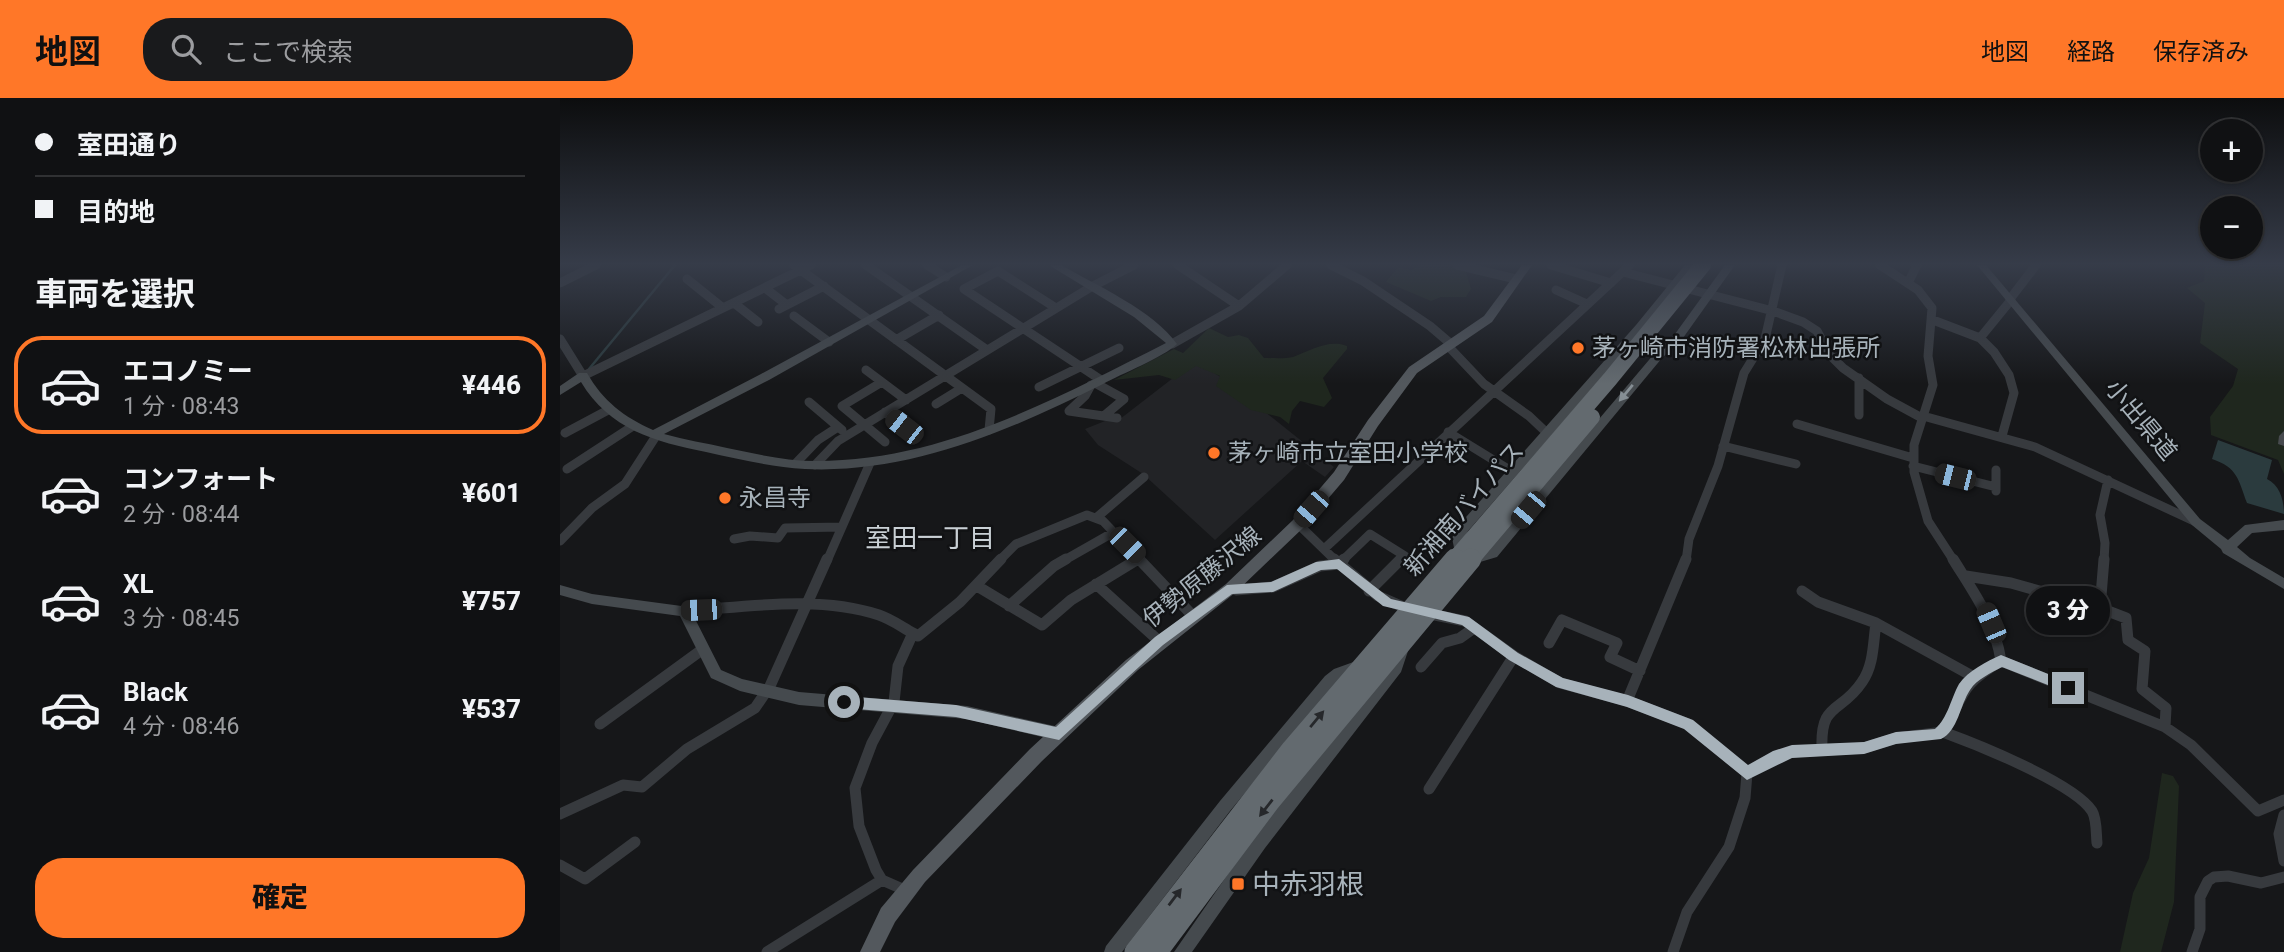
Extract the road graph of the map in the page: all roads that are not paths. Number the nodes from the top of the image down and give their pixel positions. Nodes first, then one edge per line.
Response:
1 (719, 305) edge
2 (730, 305) edge
3 (736, 305) edge
4 (849, 305) edge
5 (896, 305) edge
6 (925, 305) edge
7 (988, 305) edge
8 (1051, 305) edge
9 (1061, 305) edge
10 (1120, 305) edge
11 (1397, 305) edge
12 (1500, 305) edge
13 (1586, 305) edge
14 (1657, 305) edge
15 (1670, 305) edge
16 (1685, 305) edge
17 (1700, 305) edge
18 (1748, 305) edge
19 (1773, 305) edge
20 (1930, 305) edge
21 (2006, 305) edge
22 (2014, 305) edge
23 (1239, 306) edge
24 (723, 308) junction
25 (1056, 308) junction
26 (1772, 309) junction
27 (939, 315) junction
28 (794, 316) dead end
29 (869, 320) junction
30 (1933, 320) junction
31 (758, 322) dead end
32 (1023, 328) junction
33 (1980, 338) junction
34 (896, 340) junction
35 (561, 342) edge
36 (829, 342) junction
37 (1172, 344) junction
38 (1449, 345) junction
39 (1119, 348) dead end
40 (988, 350) junction
41 (1081, 366) junction
42 (866, 370) dead end
43 (583, 376) junction
44 (945, 376) junction
45 (1859, 378) junction
46 (882, 382) junction
47 (1096, 383) junction
48 (1039, 387) dead end
49 (962, 388) junction
50 (560, 391) edge
51 (1494, 393) junction
52 (906, 400) junction
53 (809, 402) dead end
54 (936, 404) dead end
55 (610, 409) junction
56 (885, 412) junction
57 (1105, 415) junction
58 (1859, 415) dead end
59 (1922, 417) junction
60 (1117, 418) dead end
61 (865, 424) junction
62 (1797, 424) dead end
63 (633, 426) junction
64 (838, 427) junction
65 (904, 427) dead end
66 (989, 430) junction
67 (1448, 432) junction
68 (565, 433) dead end
69 (848, 435) junction
70 (1545, 435) junction
71 (654, 436) junction
72 (2002, 436) junction
73 (885, 442) dead end
74 (1723, 446) junction
75 (1576, 453) junction
76 (1913, 462) junction
77 (796, 463) junction
78 (870, 463) junction
79 (1797, 464) dead end
80 (815, 465) junction
81 (567, 469) dead end
82 (1997, 470) dead end
83 (1513, 472) junction
84 (1144, 477) dead end
85 (2108, 480) junction
86 (1096, 518) junction
87 (2196, 522) junction
88 (1298, 524) junction
89 (2284, 525) edge
90 (842, 527) junction
91 (1114, 532) junction
92 (734, 539) dead end
93 (560, 541) edge
94 (1324, 548) junction
95 (2227, 549) junction
96 (1140, 558) junction
97 (1461, 561) junction
98 (1339, 564) junction
99 (1966, 576) junction
100 (1096, 584) junction
101 (2284, 584) edge
102 (977, 586) junction
103 (1231, 588) junction
104 (560, 590) edge
105 (1369, 591) junction
106 (1802, 591) dead end
107 (805, 605) junction
108 (1009, 606) junction
109 (2100, 608) junction
110 (684, 611) junction
111 (1193, 616) junction
112 (1411, 617) junction
113 (1876, 623) junction
114 (1474, 628) junction
115 (913, 633) junction
116 (1159, 641) junction
117 (1549, 643) dead end
118 (703, 649) junction
119 (1514, 656) junction
120 (2001, 661) junction
121 (1420, 667) dead end
122 (1640, 671) junction
123 (1974, 677) junction
124 (767, 692) junction
125 (1628, 701) junction
126 (890, 706) junction
127 (600, 724) dead end
128 (2165, 727) junction
129 (1942, 732) junction
130 (1059, 734) junction
131 (1822, 749) junction
132 (1747, 773) junction
133 (1429, 789) dead end
134 (2284, 800) edge
135 (560, 814) edge
136 (2284, 815) edge
137 (635, 842) dead end
138 (2097, 843) dead end
139 (2284, 861) edge
140 (560, 865) edge
141 (2284, 877) edge
142 (882, 880) junction
143 (907, 891) junction
144 (766, 952) edge
145 (870, 952) edge
146 (1112, 952) edge
147 (1135, 952) edge
148 (1157, 952) edge
149 (1182, 952) edge
150 (1673, 952) edge
151 (2192, 952) edge

1 - 24 street
2 - 24 street
3 - 31 street
4 - 29 street
5 - 29 street
6 - 27 street
7 - 32 street
8 - 25 street
9 - 25 street
10 - 37 street
11 - 38 street
12 - 38 main road, 伊勢原藤沢線
13 - 51 street
14 - 70 street
147 -> 15 highway, 新湘南バイパス, bridge
16 -> 148 highway, 新湘南バイパス, bridge
17 -> 75 street
18 - 26 street
19 - 26 street
20 - 30 street
21 - 33 street
22 - 87 main road, 小出県道
23 - 37 street
24 - 43 street
25 - 32 street
26 - 45 street
26 - 74 street
27 - 34 street
27 - 40 street
28 - 36 street
29 - 34 street
29 - 36 street
30 - 33 street
30 - 59 street
32 - 40 street
32 - 41 street
33 - 72 street
34 - 44 street
35 - 43 street
36 - 71 street
37 - 47 street
38 - 51 street
38 - 88 main road, 伊勢原藤沢線
39 - 41 street
40 - 44 street
41 - 47 street
41 - 48 street
42 - 46 street
43 - 50 street
43 - 55 street
44 - 49 street
44 - 52 street
45 - 58 street
45 - 59 street
46 - 52 street
46 - 61 street
47 - 57 street
47 - 57 street
47 - 66 street
49 - 54 street
49 - 66 street
51 - 67 street
51 - 70 street
52 - 56 street
53 - 64 street
55 - 63 street
55 - 68 street
56 - 61 street
56 - 65 street
57 - 60 street
59 - 72 street
59 - 76 street
61 - 69 street
61 - 73 street
62 - 76 street
63 - 71 street
63 - 81 street
64 - 69 street
64 - 77 street
66 - 78 street
67 - 83 street
67 - 94 street
69 - 80 street
70 - 75 street
70 - 83 street
71 - 77 street
71 - 93 street
72 - 85 street
74 - 79 street
74 - 122 street
75 - 97 street
76 - 82 street
76 - 99 street
77 - 80 street
78 - 80 street
78 - 90 street
83 - 97 street
84 - 86 street
85 - 87 street
85 - 109 street
86 - 91 street
86 - 102 street
87 - 95 main road, 小出県道
88 - 94 street
88 - 103 main road, 伊勢原藤沢線
89 - 95 street
90 - 92 street
90 - 107 street
91 - 96 street
91 - 108 street
94 - 98 street
95 - 101 street, 小出県道
96 - 100 street
96 - 111 street
97 - 112 street
98 - 103 street
98 - 105 street
98 - 105 street
99 - 109 street
99 - 120 street
100 - 108 street
100 - 116 street
102 - 108 street
102 - 115 street
103 - 111 main road, 伊勢原藤沢線
104 - 110 street
105 - 112 street
106 - 113 street
107 - 110 street
107 - 115 street
107 - 124 street
109 - 128 street
110 - 118 street
111 - 116 main road, 伊勢原藤沢線
112 - 114 street
112 - 146 main road
112 - 149 street
113 - 123 street
113 - 131 street
114 - 119 street
114 - 121 street
115 - 126 street
116 - 130 main road, 伊勢原藤沢線
117 - 122 street
118 - 124 street
118 - 127 street
119 - 125 street
119 - 133 street
120 - 123 street
120 - 128 street
122 - 125 street
123 - 129 street
124 - 126 street
124 - 135 street
125 - 132 street
126 - 130 street
126 - 142 street
128 - 134 street
129 - 131 street
129 - 138 street
130 - 143 main road, 伊勢原藤沢線
131 - 132 street
132 - 150 street
136 - 139 street
137 - 140 street
141 - 151 street
142 - 143 street
142 - 144 street
143 - 145 main road, 伊勢原藤沢線

